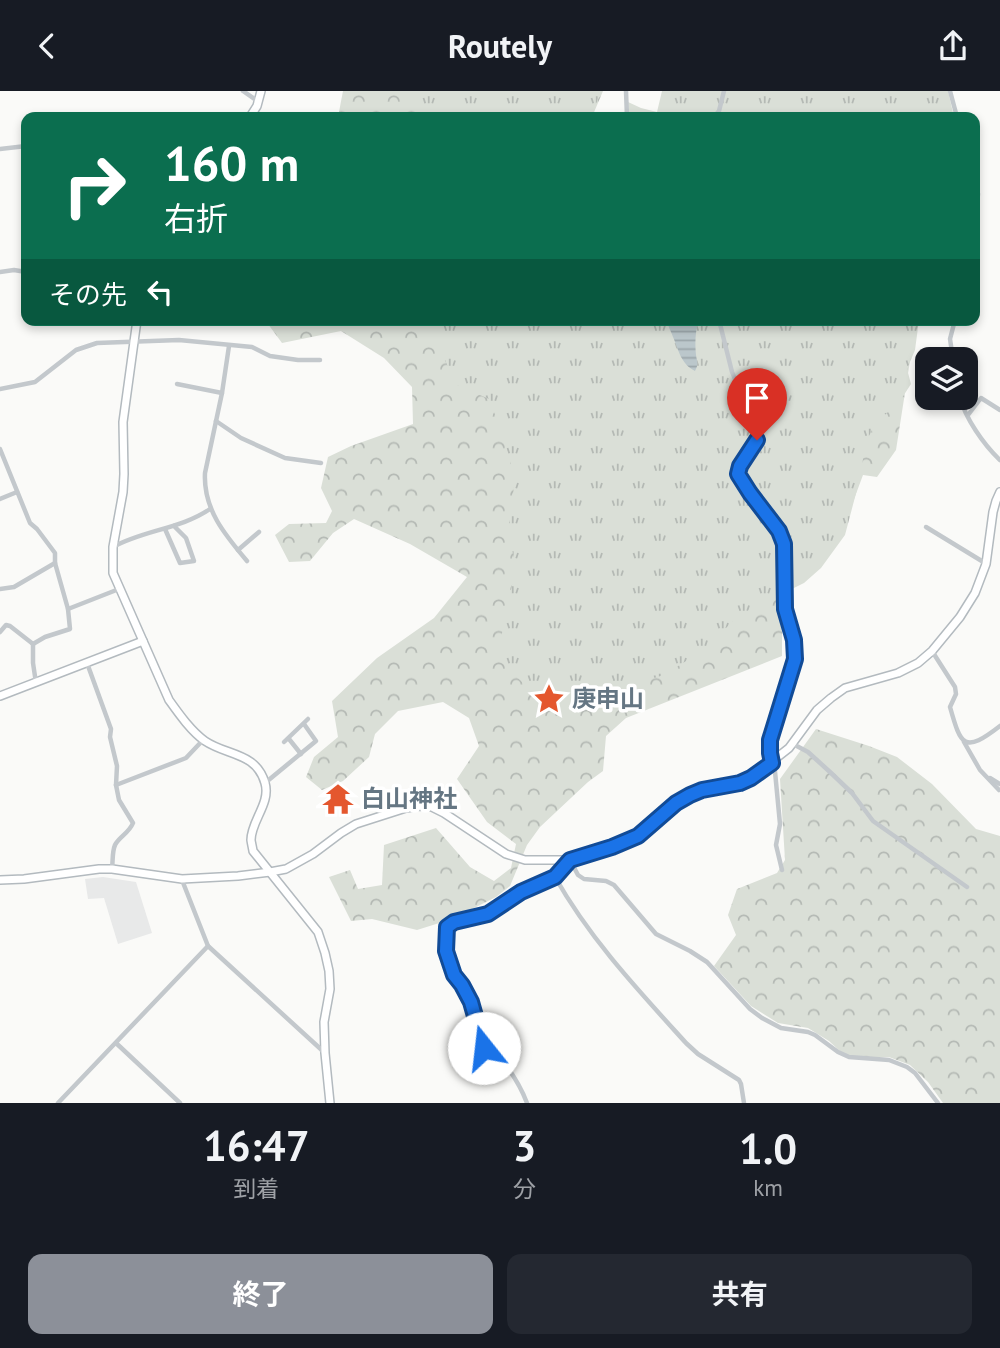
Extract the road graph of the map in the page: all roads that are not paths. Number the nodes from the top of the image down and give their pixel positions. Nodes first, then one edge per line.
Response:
1 (243, 91) edge
2 (261, 91) edge
3 (626, 91) edge
4 (724, 91) edge
5 (950, 91) edge
6 (259, 101) junction
7 (253, 112) edge
8 (627, 112) edge
9 (718, 112) edge
10 (956, 112) edge
11 (21, 147) edge
12 (0, 149) edge
13 (21, 271) edge
14 (0, 272) edge
15 (136, 326) edge
16 (720, 326) edge
17 (952, 326) edge
18 (135, 342) junction
19 (229, 346) junction
20 (951, 347) edge
21 (320, 360) dead end
22 (177, 384) dead end
23 (0, 389) edge
24 (222, 393) junction
25 (966, 410) edge
26 (1000, 410) edge
27 (968, 415) junction
28 (216, 421) junction
29 (0, 449) edge
30 (999, 458) edge
31 (321, 463) dead end
32 (17, 492) junction
33 (1000, 492) edge
34 (0, 499) edge
35 (210, 509) junction
36 (174, 526) junction
37 (926, 527) dead end
38 (165, 529) junction
39 (259, 533) dead end
40 (113, 547) junction
41 (238, 550) junction
42 (247, 561) dead end
43 (55, 563) junction
44 (986, 564) junction
45 (0, 589) edge
46 (120, 589) junction
47 (68, 609) junction
48 (0, 632) edge
49 (143, 641) junction
50 (33, 644) junction
51 (933, 651) junction
52 (87, 663) junction
53 (36, 683) junction
54 (0, 696) edge
55 (950, 707) junction
56 (943, 709) dead end
57 (309, 719) dead end
58 (304, 724) junction
59 (1000, 726) edge
60 (203, 740) junction
61 (964, 741) junction
62 (792, 743) junction
63 (301, 754) junction
64 (773, 762) junction
65 (265, 783) junction
66 (116, 785) junction
67 (999, 787) edge
68 (570, 860) junction
69 (112, 869) junction
70 (782, 870) dead end
71 (270, 872) junction
72 (555, 877) junction
73 (182, 879) junction
74 (0, 880) edge
75 (967, 887) dead end
76 (208, 946) junction
77 (116, 1042) junction
78 (325, 1053) junction
79 (58, 1103) edge
80 (180, 1103) edge
81 (330, 1103) edge
82 (527, 1103) edge
83 (744, 1103) edge
84 (938, 1103) edge

1 - 6 street
2 - 6 street
3 - 8 street
4 - 9 street
5 - 10 street
6 - 7 street
11 - 12 street
13 - 14 street
15 - 18 street
16 - 64 street
17 - 20 street
18 - 19 street
18 - 23 street
18 - 40 street
19 - 21 street
19 - 24 street
22 - 24 street
24 - 28 street
25 - 27 street
26 - 27 street
27 - 30 street
28 - 31 street
28 - 35 street
29 - 32 street
32 - 34 street
32 - 43 street
33 - 44 street
35 - 36 street
35 - 41 street
36 - 38 street
36 - 38 street
37 - 44 street
38 - 40 street
39 - 41 street
40 - 46 street
41 - 42 street
43 - 45 street
43 - 47 street
44 - 51 street
46 - 47 street
46 - 49 street
47 - 50 street
48 - 50 street
49 - 52 street
49 - 60 street
50 - 53 street
51 - 55 street
51 - 62 street
52 - 53 street
52 - 66 street
53 - 54 street
55 - 56 street
55 - 61 street
57 - 58 street
58 - 63 street
58 - 63 street
59 - 61 street
60 - 65 street
60 - 66 street
61 - 67 street
62 - 64 street
62 - 75 street
63 - 65 street
64 - 68 street
64 - 70 street
65 - 71 street
66 - 69 street
68 - 71 street
68 - 72 street
68 - 84 street
69 - 73 street
69 - 74 street
71 - 73 street
71 - 78 street
72 - 82 street
72 - 83 street
73 - 76 street
76 - 77 street
76 - 78 street
77 - 79 street
77 - 80 street
78 - 81 street

